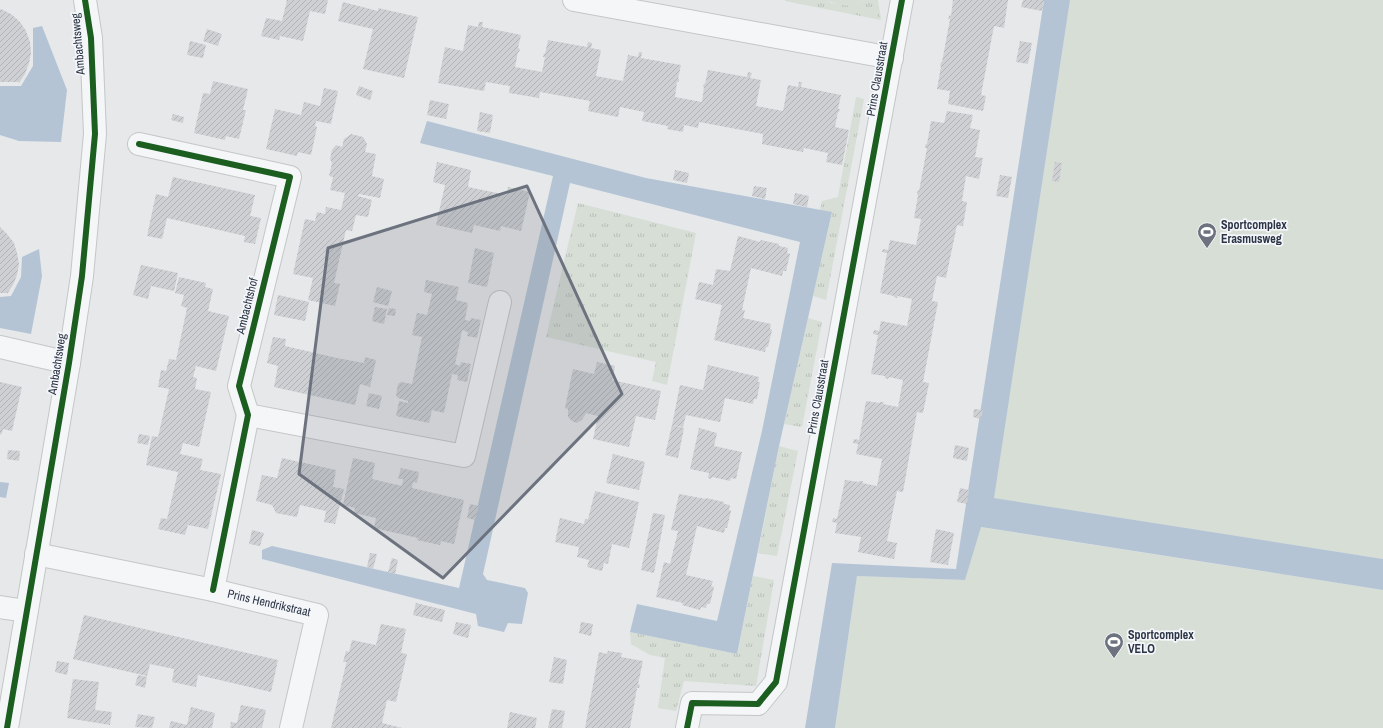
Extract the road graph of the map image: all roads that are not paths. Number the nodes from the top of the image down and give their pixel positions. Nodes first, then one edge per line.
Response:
1 (85, 0) edge
2 (574, 0) edge
3 (902, 0) edge
4 (892, 58) junction
5 (139, 144) dead end
6 (500, 302) dead end
7 (0, 347) edge
8 (69, 364) junction
9 (248, 415) junction
10 (36, 554) junction
11 (213, 590) junction
12 (0, 607) edge
13 (26, 611) junction
14 (7, 728) edge
15 (291, 728) edge
16 (687, 728) edge

1 - 8 street, Ambachtsweg
2 - 4 street, Prins Clausstraat
3 - 4 street, Prins Clausstraat
4 - 16 street, Prins Clausstraat
5 - 9 street, Ambachtshof
6 - 9 street
7 - 8 street, Ambachtsweg
8 - 10 street, Ambachtsweg
9 - 11 street, Ambachtshof
10 - 11 street, Prins Hendrikstraat
10 - 13 street, Ambachtsweg
11 - 15 street, Prins Hendrikstraat
12 - 13 street
13 - 14 street, Ambachtsweg

